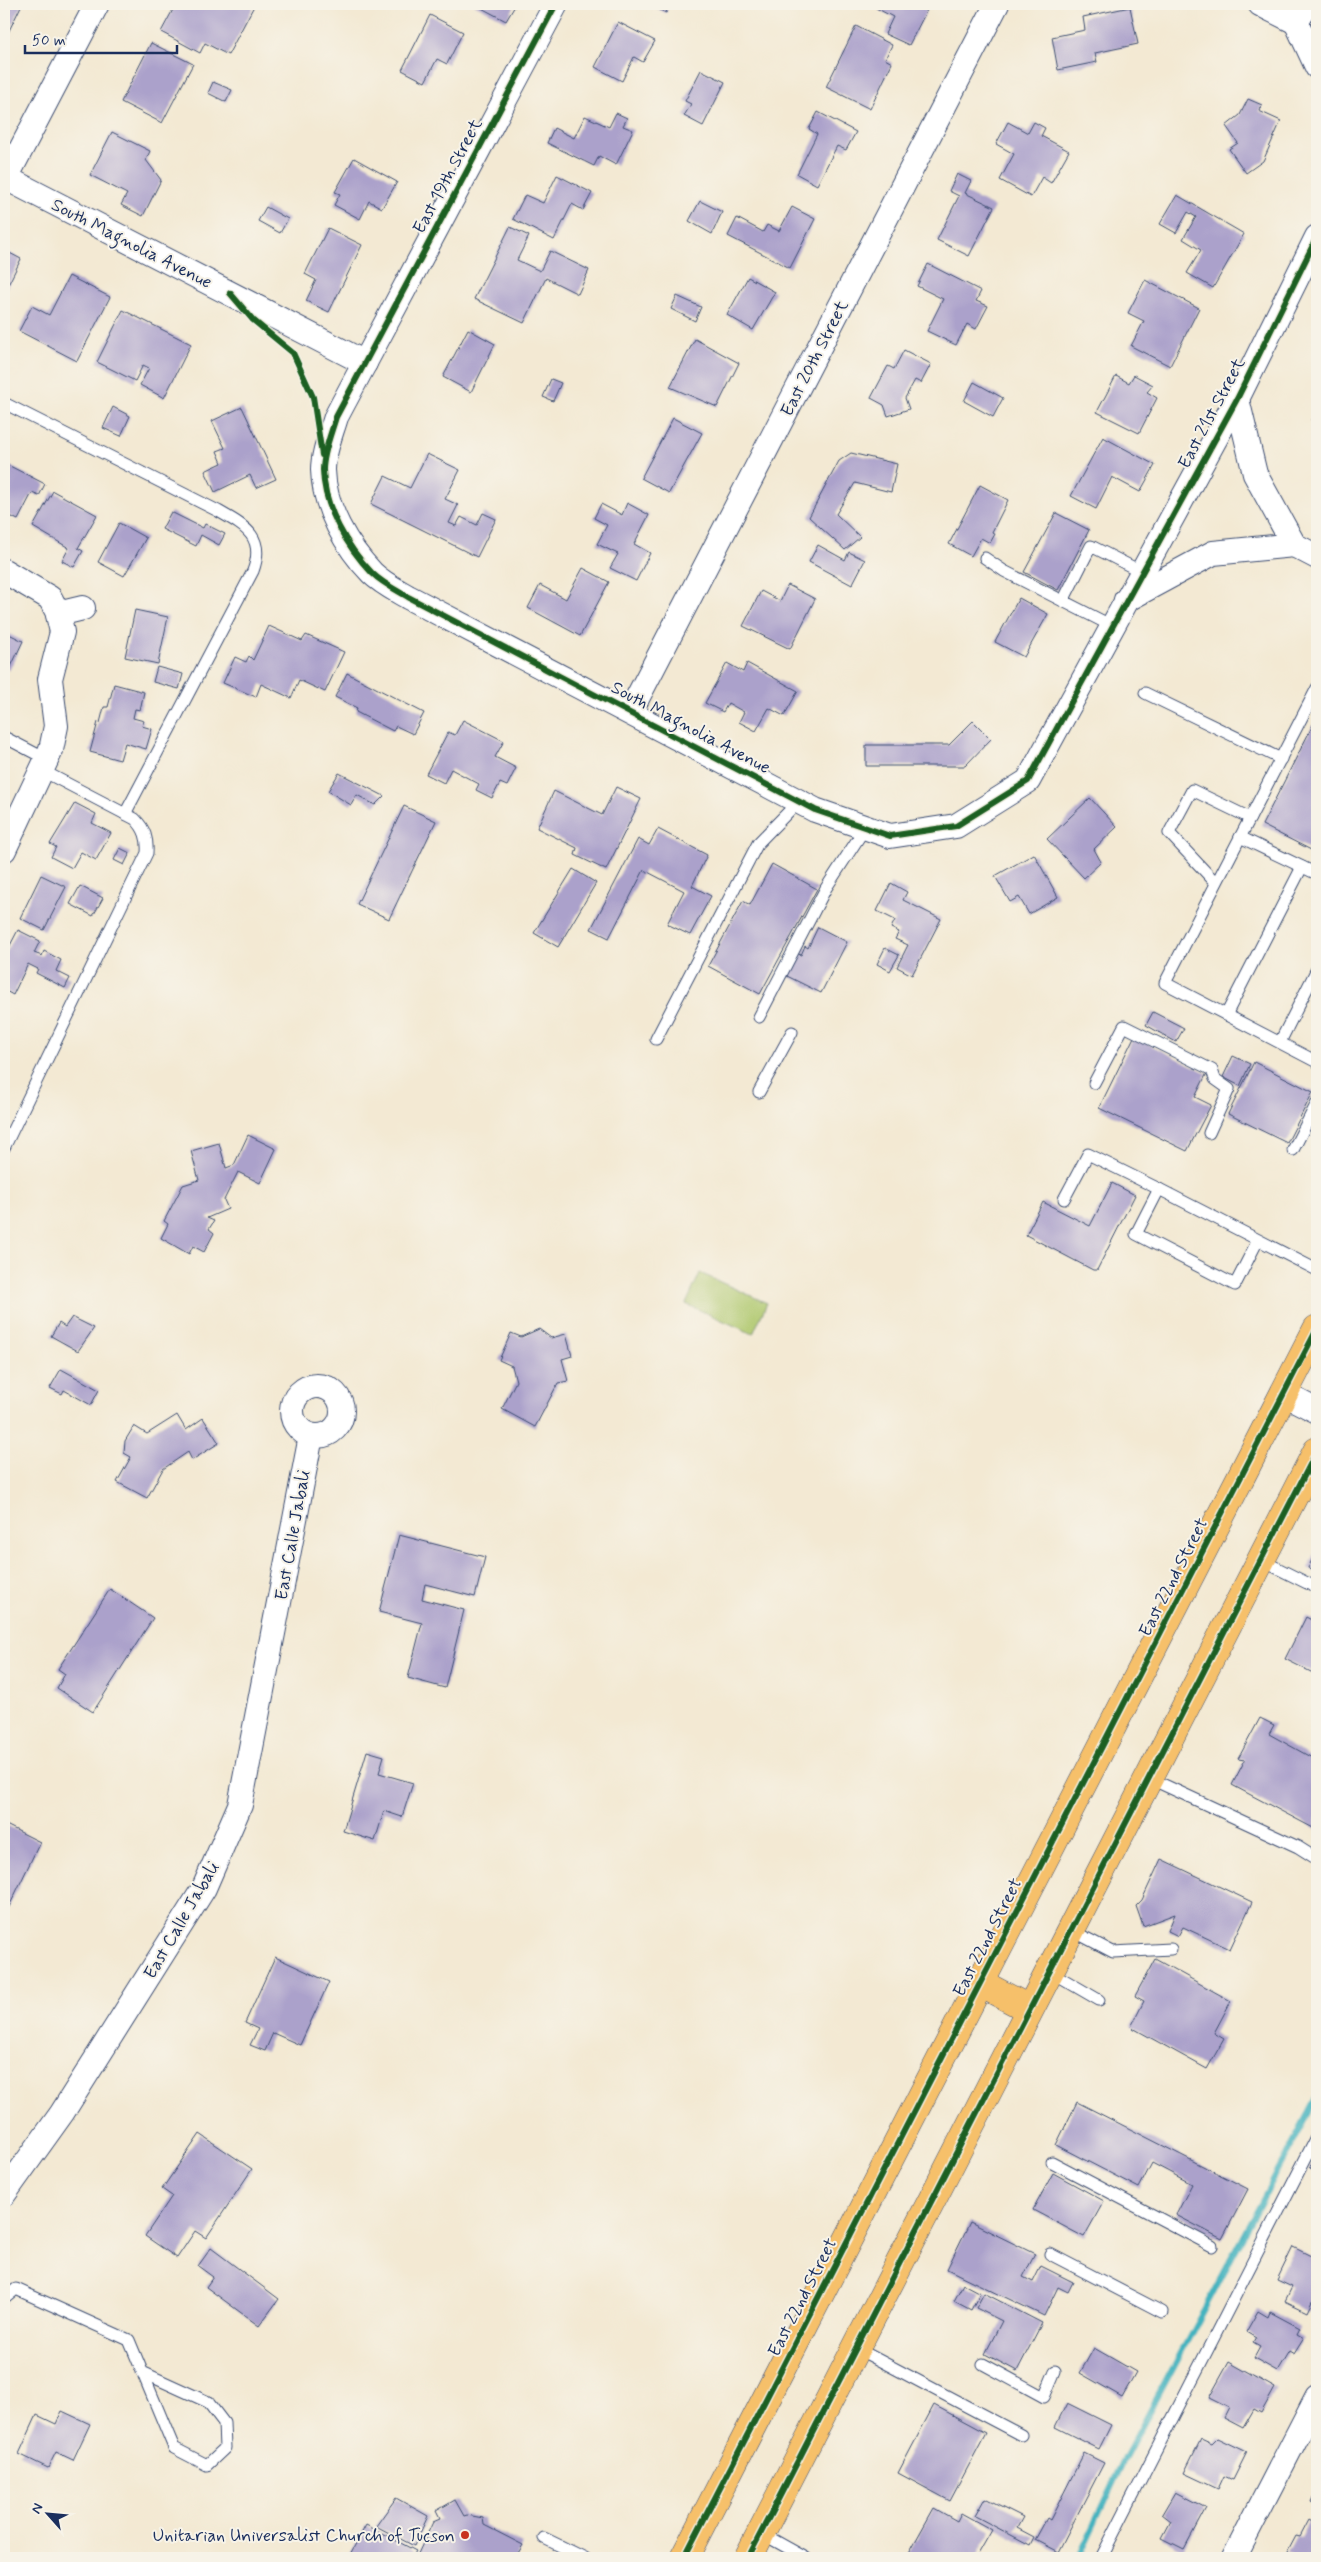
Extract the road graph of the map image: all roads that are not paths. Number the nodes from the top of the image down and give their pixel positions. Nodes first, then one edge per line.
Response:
1 (97, 4) edge
2 (556, 4) edge
3 (997, 4) edge
4 (1260, 4) edge
5 (1302, 13) edge
6 (1317, 67) edge
7 (5, 178) edge
8 (1317, 237) edge
9 (365, 363) junction
10 (1237, 399) junction
11 (4, 403) edge
12 (1294, 545) junction
13 (1317, 557) edge
14 (985, 558) dead end
15 (4, 571) edge
16 (1142, 572) junction
17 (1126, 600) junction
18 (1063, 601) junction
19 (83, 608) dead end
20 (59, 620) junction
21 (1112, 626) junction
22 (1317, 688) edge
23 (1145, 692) dead end
24 (630, 712) junction
25 (4, 737) edge
26 (1280, 759) junction
27 (44, 764) junction
28 (799, 801) junction
29 (126, 814) junction
30 (1250, 818) junction
31 (865, 828) junction
32 (1240, 837) junction
33 (4, 850) edge
34 (1302, 867) junction
35 (1317, 874) edge
36 (1216, 883) junction
37 (1317, 969) edge
38 (1226, 1015) junction
39 (759, 1017) dead end
40 (792, 1032) dead end
41 (656, 1039) dead end
42 (1280, 1042) junction
43 (1317, 1062) edge
44 (1094, 1082) dead end
45 (759, 1092) dead end
46 (1317, 1103) edge
47 (1209, 1133) dead end
48 (4, 1148) edge
49 (1293, 1150) dead end
50 (1158, 1189) junction
51 (1064, 1199) dead end
52 (1258, 1240) junction
53 (1317, 1270) edge
54 (1317, 1329) edge
55 (1284, 1394) junction
56 (1317, 1411) edge
57 (311, 1436) dead end
58 (1317, 1451) edge
59 (1261, 1560) junction
60 (1317, 1588) edge
61 (1149, 1778) junction
62 (1317, 1859) edge
63 (1070, 1930) junction
64 (1172, 1950) dead end
65 (1049, 1971) junction
66 (980, 1983) junction
67 (1099, 2000) dead end
68 (1030, 2009) junction
69 (1317, 2136) edge
70 (1052, 2162) dead end
71 (4, 2194) edge
72 (1212, 2246) dead end
73 (1050, 2254) dead end
74 (4, 2299) edge
75 (1162, 2312) dead end
76 (856, 2348) junction
77 (983, 2364) dead end
78 (1055, 2371) dead end
79 (142, 2372) junction
80 (1317, 2397) edge
81 (1021, 2435) dead end
82 (761, 2534) junction
83 (544, 2538) dead end
84 (585, 2558) edge
85 (684, 2558) edge
86 (748, 2558) edge
87 (806, 2558) edge
88 (1101, 2558) edge
89 (1234, 2558) edge

1 - 7 street
2 - 9 street, East 19th Street
3 - 24 street, East 20th Street
4 - 5 street
5 - 6 street
7 - 9 street, South Magnolia Avenue
8 - 10 street, East 21st Street
9 - 24 street, South Magnolia Avenue
10 - 12 street
10 - 16 street, East 21st Street
11 - 29 lane
12 - 13 street
12 - 17 street
14 - 18 lane
15 - 20 street
16 - 17 street, East 21st Street
16 - 18 lane
17 - 21 street, South Magnolia Avenue
18 - 21 lane
19 - 20 street
20 - 27 street
21 - 31 street, South Magnolia Avenue
22 - 26 lane
23 - 26 lane
24 - 28 street, South Magnolia Avenue
25 - 27 lane
26 - 30 lane
27 - 29 lane
27 - 33 street
28 - 31 street, South Magnolia Avenue
28 - 41 lane
29 - 48 lane
30 - 32 lane
30 - 36 lane
31 - 39 lane
32 - 34 lane
32 - 36 lane
34 - 35 lane
34 - 38 lane
36 - 38 lane
37 - 42 lane
38 - 42 lane
40 - 45 lane
42 - 43 lane
44 - 47 lane
46 - 49 lane
50 - 51 lane
50 - 52 lane
50 - 52 lane
52 - 53 lane
54 - 55 main road, East 22nd Street
55 - 56 street
55 - 66 main road, East 22nd Street
57 - 71 street, East Calle Jabali
58 - 59 main road
59 - 60 lane
59 - 61 main road
61 - 62 lane
61 - 63 main road
63 - 64 lane
63 - 65 main road
65 - 67 lane
65 - 68 main road
66 - 68 main road
66 - 85 main road, East 22nd Street
68 - 76 main road
69 - 88 lane
70 - 72 lane
73 - 75 lane
74 - 79 lane
76 - 81 lane
76 - 82 main road
77 - 78 lane
79 - 79 lane
80 - 89 street
82 - 86 main road
82 - 87 lane
83 - 84 lane

